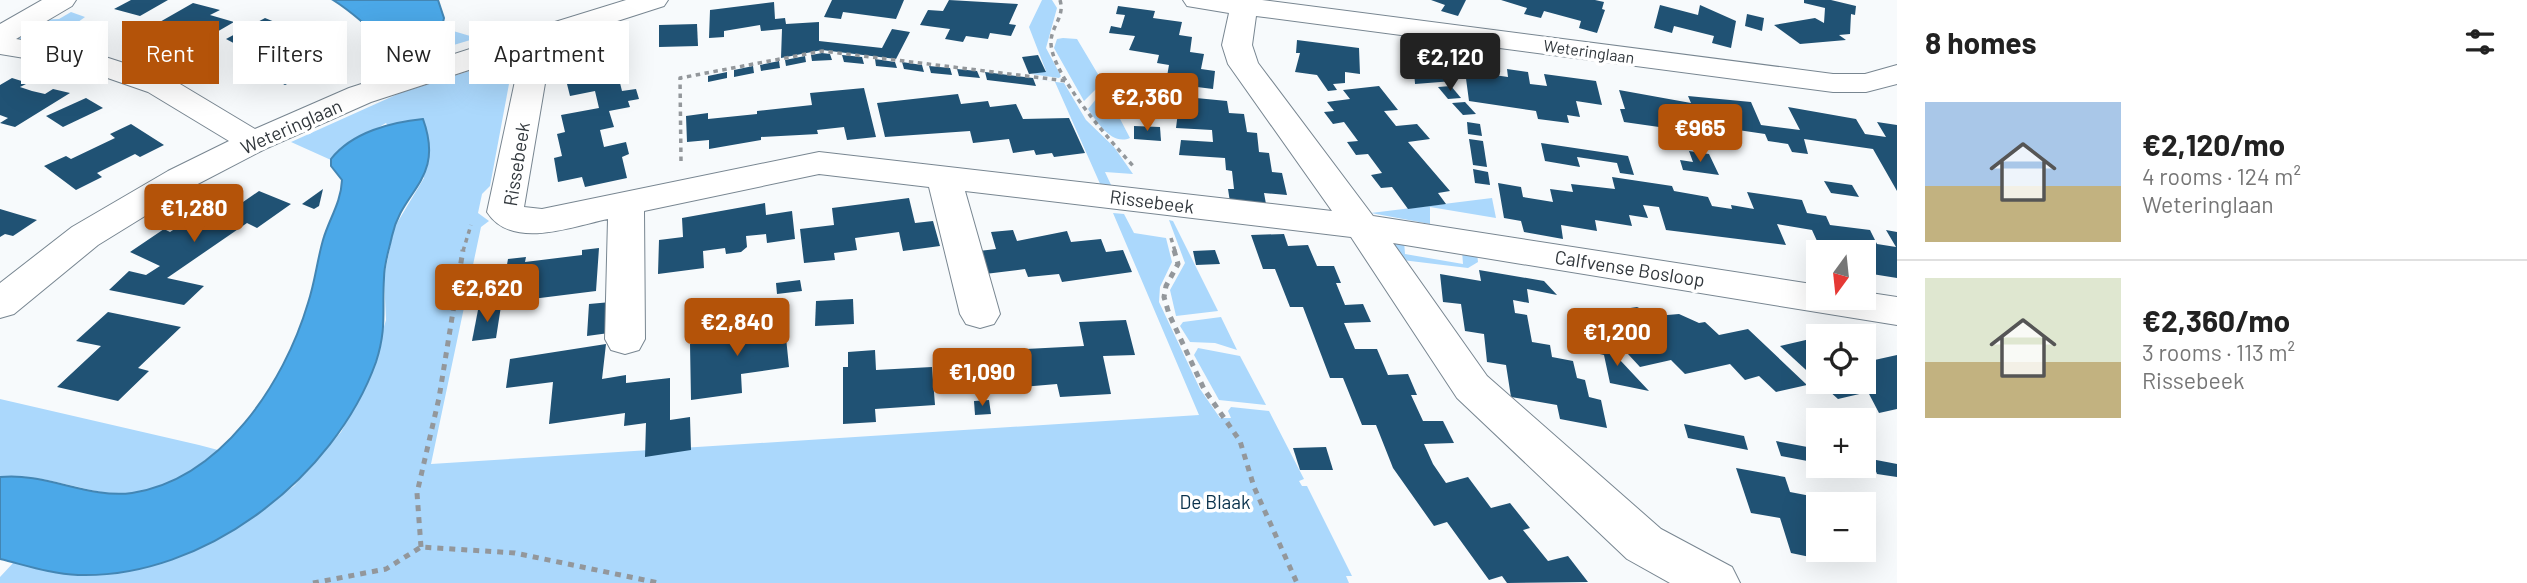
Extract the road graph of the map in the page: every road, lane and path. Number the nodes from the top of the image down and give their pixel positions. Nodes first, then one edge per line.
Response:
1 (62, 0) edge
2 (654, 0) edge
3 (1060, 0) edge
4 (1196, 0) edge
5 (1244, 6) junction
6 (587, 21) edge
7 (0, 36) edge
8 (0, 45) edge
9 (469, 59) edge
10 (1897, 75) edge
11 (1068, 81) junction
12 (530, 84) edge
13 (253, 142) junction
14 (943, 175) junction
15 (682, 191) junction
16 (1153, 201) junction
17 (626, 202) junction
18 (505, 212) junction
19 (1362, 226) junction
20 (0, 304) edge
21 (1897, 311) edge
22 (980, 314) dead end
23 (625, 339) dead end
24 (421, 547) junction
25 (313, 583) edge
26 (659, 583) edge
27 (1297, 583) edge
28 (1715, 583) edge

1 - 7 street
2 - 6 street, Weteringlaan
3 - 11 path
4 - 5 street, Weteringlaan
5 - 10 street, Weteringlaan
5 - 19 street
8 - 13 street
9 - 13 street, Weteringlaan
11 - 15 path
11 - 16 path
12 - 18 street, Rissebeek
13 - 20 street, Weteringlaan
14 - 15 street, Rissebeek
14 - 16 street, Rissebeek
14 - 22 street
15 - 17 street, Rissebeek
16 - 19 street, Rissebeek
16 - 27 path
17 - 18 street, Rissebeek
17 - 23 street
18 - 24 path
19 - 21 street, Calfvense Bosloop
19 - 28 street
24 - 25 path
24 - 26 path

